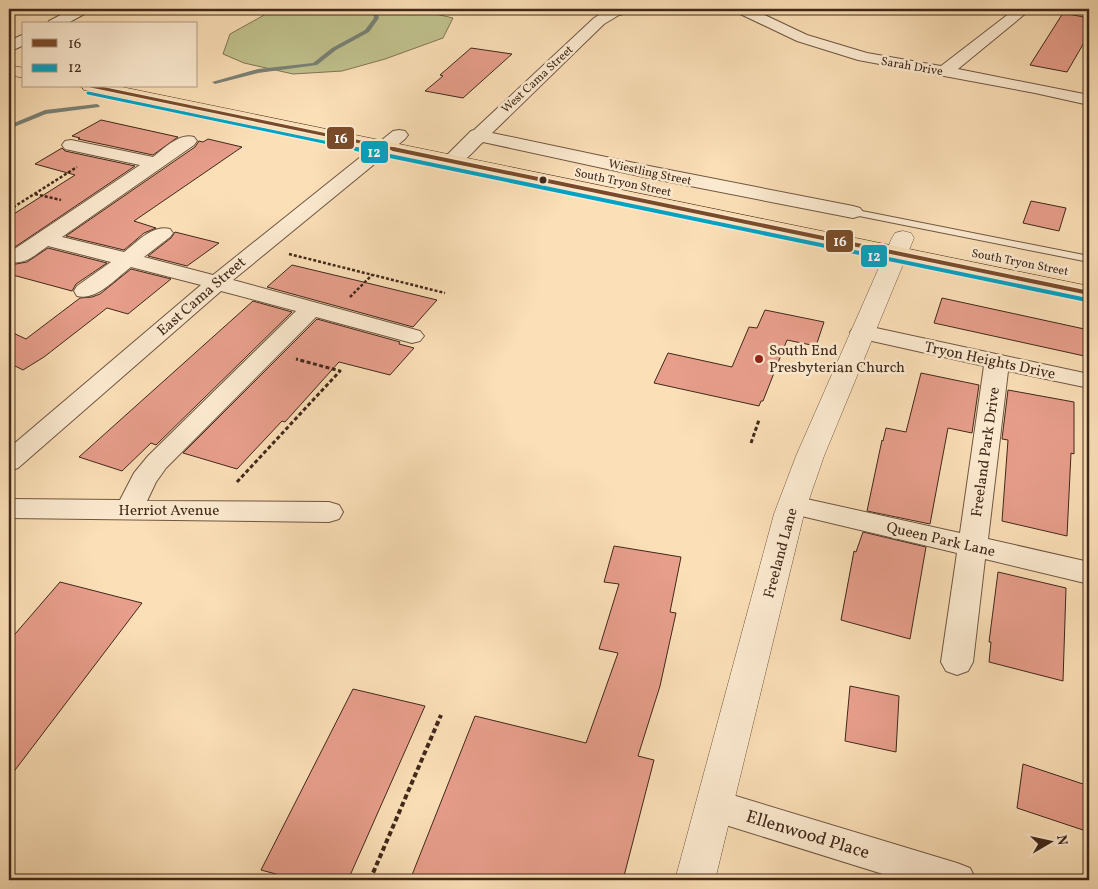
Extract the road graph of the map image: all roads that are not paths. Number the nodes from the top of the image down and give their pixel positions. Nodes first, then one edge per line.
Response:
1 (83, 9) edge
2 (628, 9) edge
3 (741, 9) edge
4 (1024, 9) edge
5 (598, 13) edge
6 (58, 22) edge
7 (22, 40) edge
8 (9, 47) edge
9 (9, 57) edge
10 (22, 60) edge
11 (9, 70) edge
12 (944, 72) junction
13 (22, 73) edge
14 (101, 88) edge
15 (166, 88) edge
16 (1089, 100) edge
17 (188, 141) dead end
18 (391, 141) junction
19 (71, 145) dead end
20 (464, 148) junction
21 (156, 163) junction
22 (858, 213) joint
23 (163, 233) dead end
24 (45, 239) junction
25 (899, 246) junction
26 (18, 257) dead end
27 (1089, 259) edge
28 (128, 260) junction
29 (1089, 275) edge
30 (215, 284) junction
31 (86, 291) dead end
32 (1089, 293) edge
33 (311, 309) junction
34 (862, 332) junction
35 (412, 336) dead end
36 (997, 361) junction
37 (1089, 381) edge
38 (9, 462) edge
39 (793, 504) junction
40 (9, 509) edge
41 (128, 510) junction
42 (330, 512) dead end
43 (972, 546) junction
44 (1089, 573) edge
45 (957, 662) dead end
46 (716, 806) junction
47 (695, 880) edge
48 (957, 880) edge

1 - 6 street
2 - 5 street, West Cama Street
3 - 12 street, Sarah Drive
4 - 12 street
5 - 20 street, West Cama Street
7 - 8 street
9 - 10 main road
11 - 13 main road
12 - 16 street, Sarah Drive
14 - 18 main road, South Tryon Street
15 - 18 main road, South Tryon Street
17 - 21 street
18 - 20 main road, South Tryon Street
18 - 30 street, East Cama Street
19 - 21 street
20 - 22 street, Wiestling Street
20 - 25 main road, South Tryon Street
21 - 24 street
22 - 27 lane
23 - 28 street
24 - 26 street
24 - 28 street
25 - 29 main road, South Tryon Street
25 - 32 main road, South Tryon Street
25 - 34 street, Freeland Lane
28 - 30 street
28 - 31 street
30 - 33 street
30 - 38 street, East Cama Street
33 - 35 street
33 - 41 street
34 - 36 street, Tryon Heights Drive
34 - 39 street, Freeland Lane
36 - 37 street, Tryon Heights Drive
36 - 43 street, Freeland Park Drive
39 - 43 street, Queen Park Lane
39 - 46 street, Freeland Lane
40 - 41 street, Herriot Avenue
41 - 42 street, Herriot Avenue
43 - 44 street, Queen Park Lane
43 - 45 street, Freeland Park Drive
46 - 47 street, Freeland Lane
46 - 48 street, Ellenwood Place

